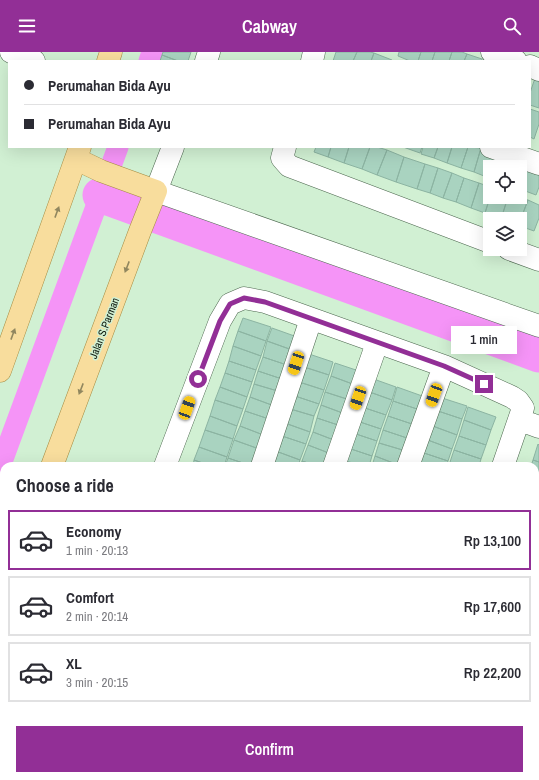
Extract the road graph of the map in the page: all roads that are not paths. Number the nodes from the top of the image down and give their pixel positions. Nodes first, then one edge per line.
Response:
1 (11, 52) edge
2 (492, 52) edge
3 (31, 60) edge
4 (513, 60) edge
5 (172, 148) edge
6 (285, 148) edge
7 (494, 148) edge
8 (78, 153) edge
9 (539, 164) edge
10 (149, 193) junction
11 (483, 239) edge
12 (527, 256) edge
13 (539, 260) edge
14 (311, 319) junction
15 (539, 326) edge
16 (377, 343) junction
17 (444, 366) junction
18 (0, 371) edge
19 (529, 423) edge
20 (53, 462) edge
21 (167, 462) edge
22 (263, 462) edge
23 (335, 462) edge
24 (409, 462) edge
25 (505, 462) edge

1 - 3 street
2 - 4 street
5 - 10 street
6 - 11 street
7 - 9 street
8 - 10 main road
18 -> 8 main road
10 - 15 street
10 -> 20 main road, Jalan S.Parman
12 - 13 street
14 - 16 street
14 - 21 street
14 - 22 street
16 - 17 street
16 - 23 street
17 - 19 street
17 - 24 street
19 - 25 street

